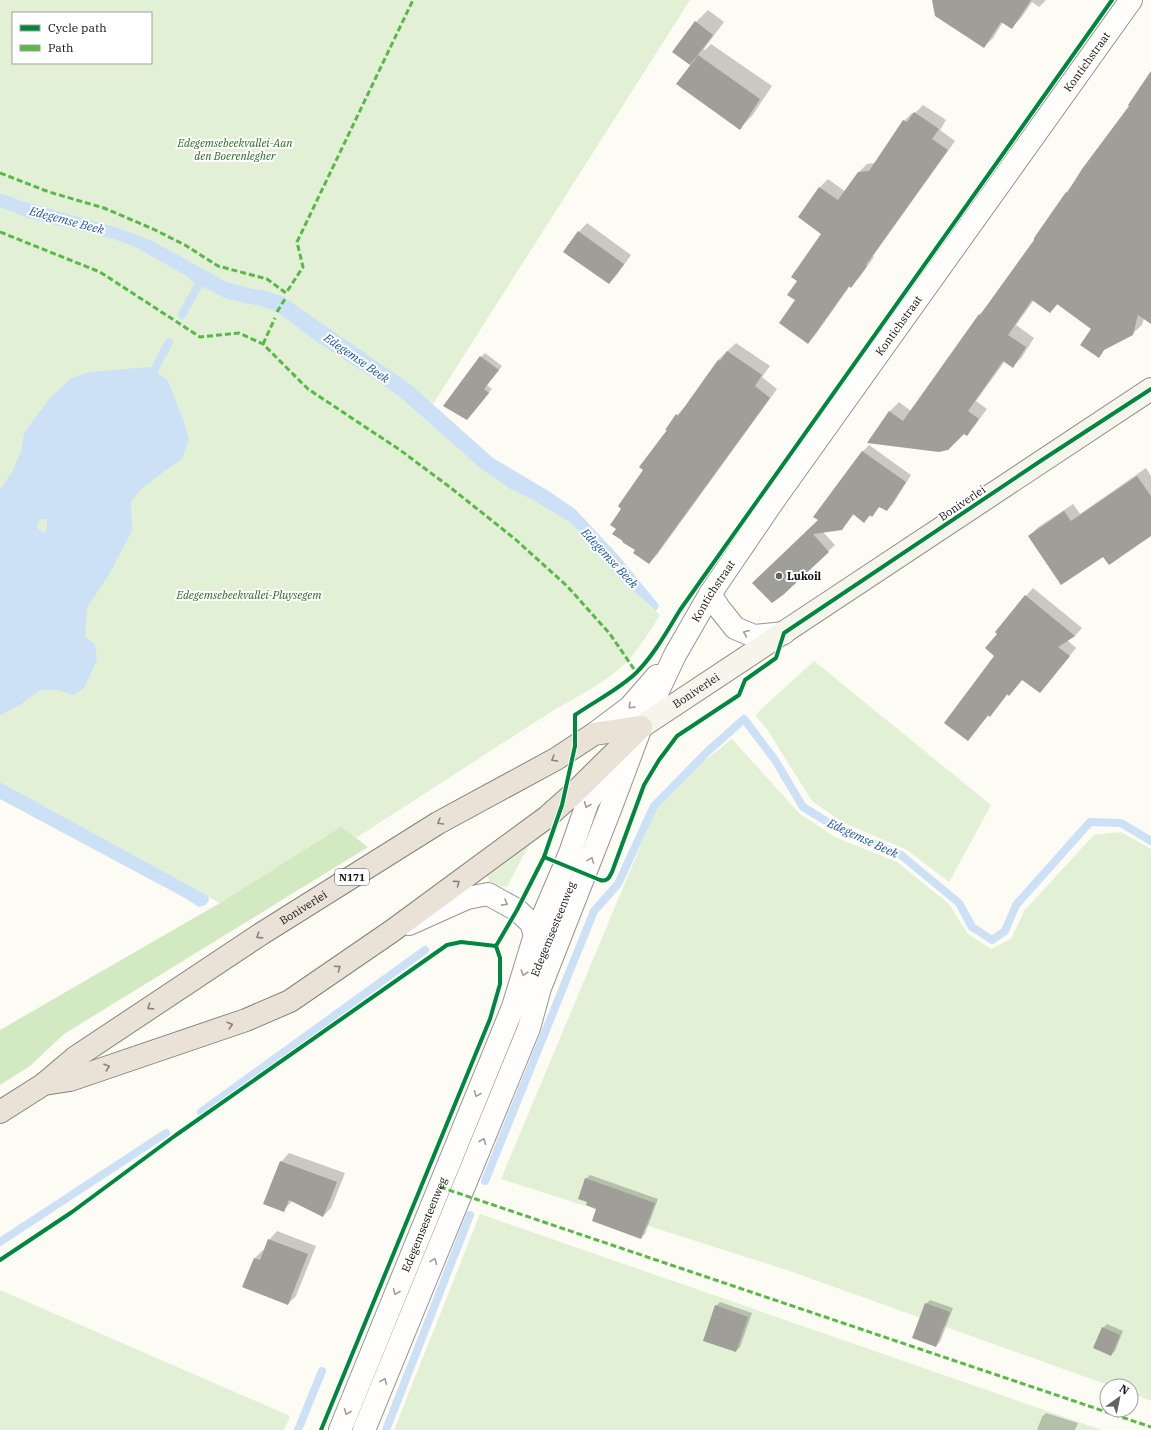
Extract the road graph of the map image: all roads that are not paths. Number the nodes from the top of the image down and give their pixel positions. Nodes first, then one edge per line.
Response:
1 (1131, 0) edge
2 (1151, 389) edge
3 (710, 594) junction
4 (784, 633) junction
5 (674, 655) junction
6 (641, 727) junction
7 (594, 734) junction
8 (392, 931) junction
9 (535, 935) junction
10 (44, 1084) junction
11 (0, 1112) edge
12 (340, 1430) edge
13 (364, 1430) edge

1 - 3 street, Kontichstraat
2 - 4 main road, Boniverlei / N171
4 -> 3 street
3 - 5 street, Kontichstraat
4 - 6 main road, Boniverlei / N171
5 - 6 street, Kontichstraat
5 -> 7 street, Kontichstraat
6 - 7 highway, Boniverlei / N171
8 -> 6 highway, Boniverlei / N171
6 -> 9 street, Edegemsesteenweg
13 -> 6 street, Edegemsesteenweg
7 -> 10 highway, Boniverlei / N171
8 -> 9 street, Boniverlei
10 -> 8 highway, Boniverlei / N171
9 -> 12 street, Edegemsesteenweg
10 - 11 highway, Boniverlei / N171

